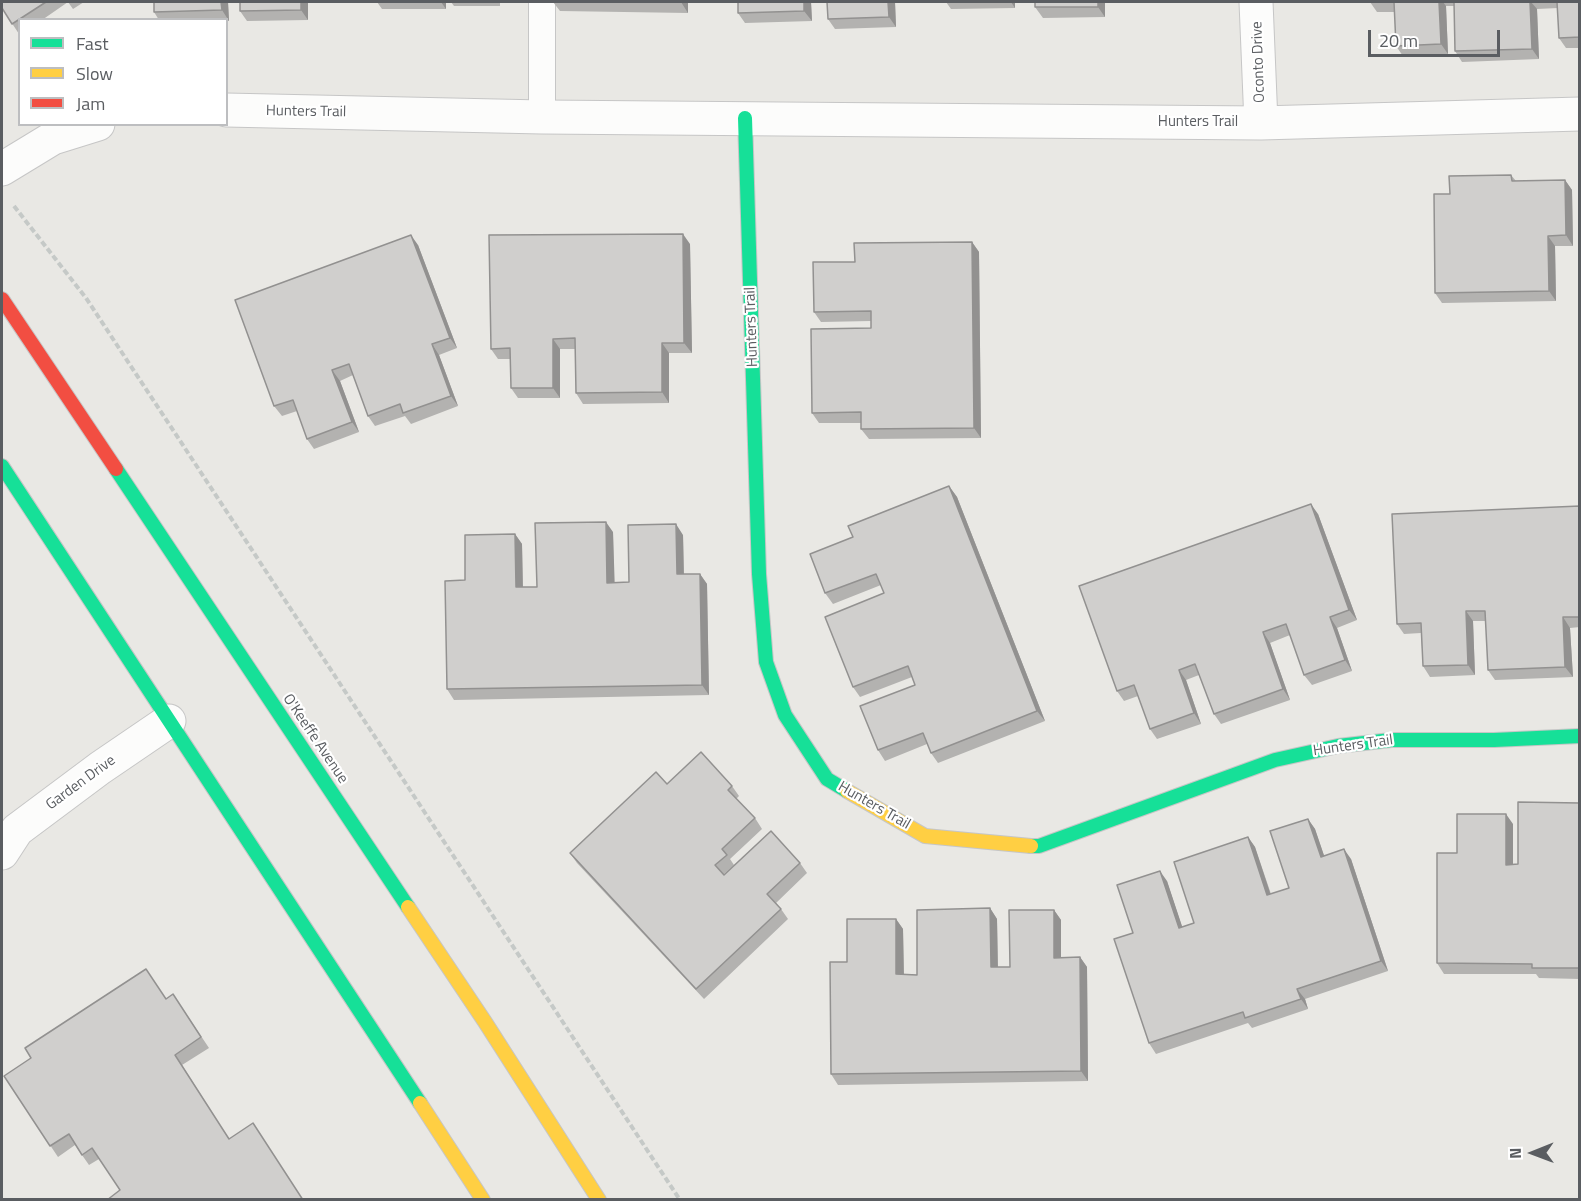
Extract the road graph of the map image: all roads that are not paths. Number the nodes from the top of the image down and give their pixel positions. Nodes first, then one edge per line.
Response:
1 (542, 2) edge
2 (1256, 2) edge
3 (228, 110) edge
4 (1580, 114) edge
5 (542, 117) junction
6 (745, 118) junction
7 (1261, 123) junction
8 (92, 126) edge
9 (2, 169) edge
10 (2, 298) edge
11 (2, 466) edge
12 (168, 721) junction
13 (1580, 736) edge
14 (2, 853) edge
15 (483, 1200) edge
16 (599, 1200) edge

1 - 5 lane
2 - 7 street, Oconto Drive
3 - 5 street, Hunters Trail
4 - 7 street, Hunters Trail
5 - 6 street, Hunters Trail
6 - 7 street, Hunters Trail
6 - 13 street, Hunters Trail
8 - 9 street
10 - 16 street, O'Keeffe Avenue
11 - 12 street
12 - 14 street, Garden Drive
12 - 15 street

